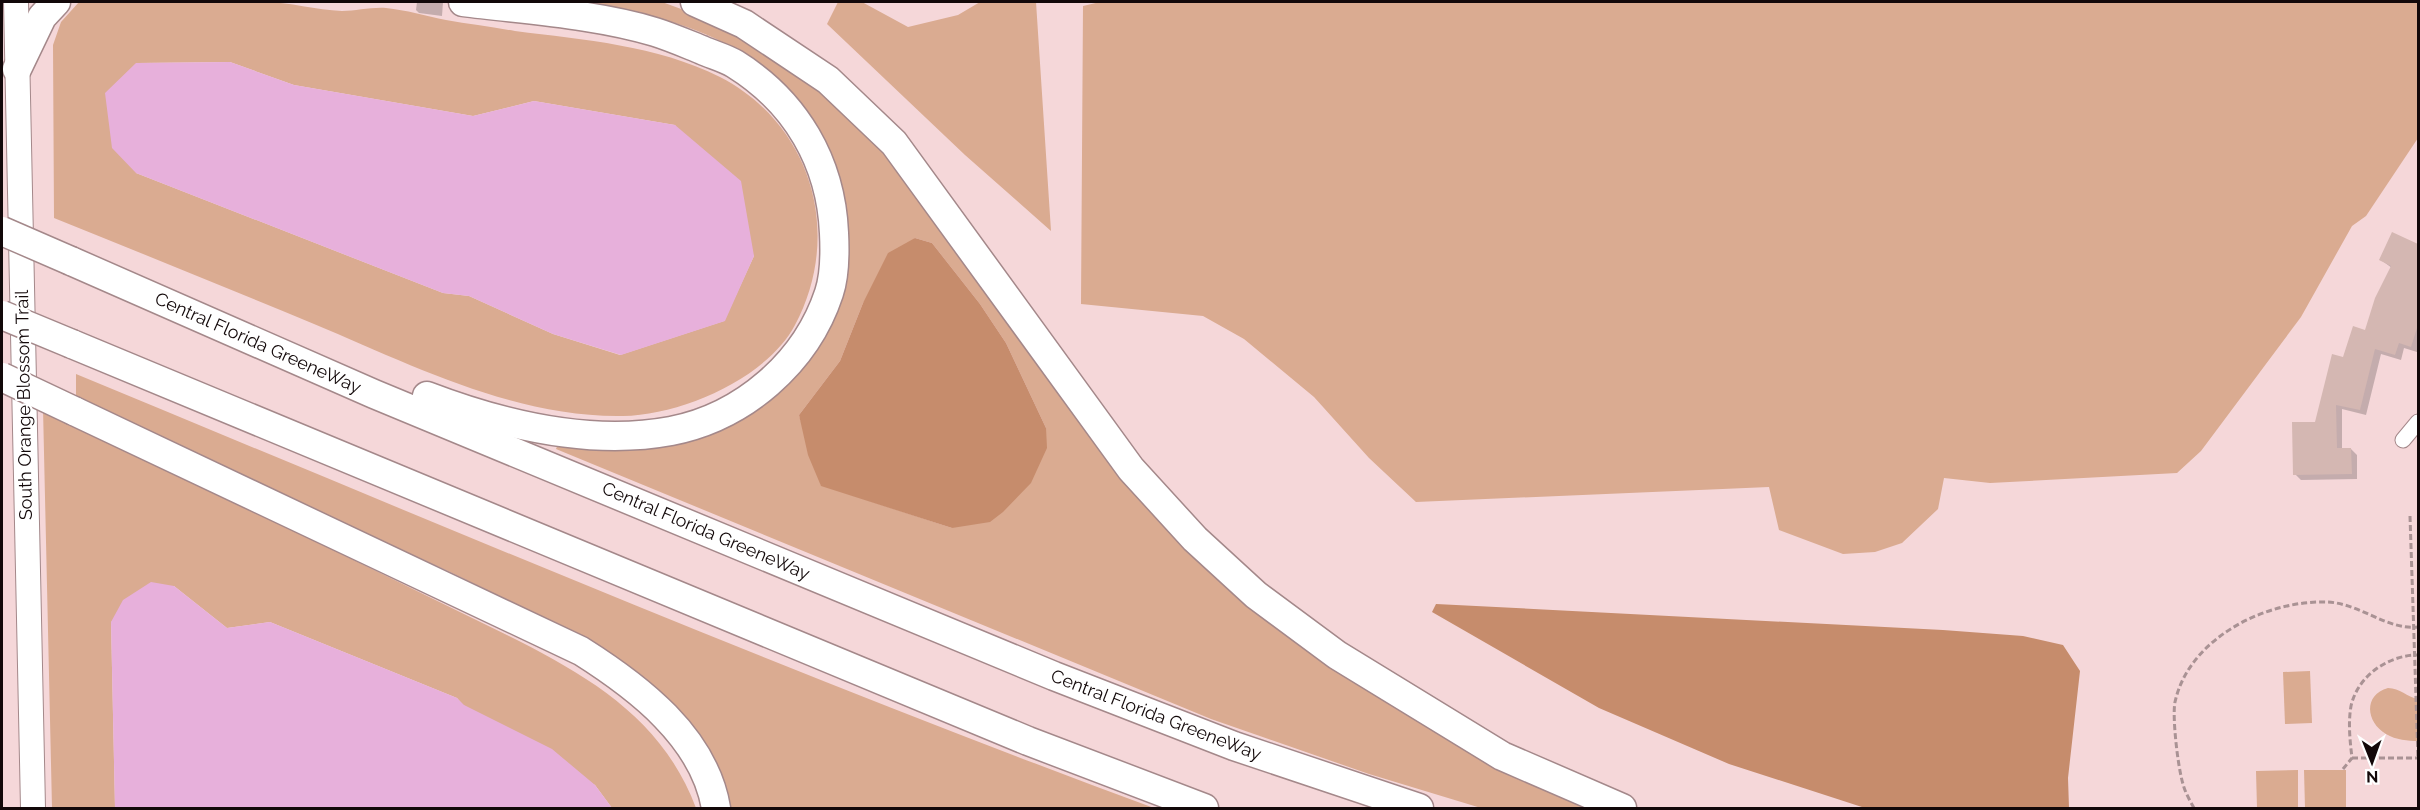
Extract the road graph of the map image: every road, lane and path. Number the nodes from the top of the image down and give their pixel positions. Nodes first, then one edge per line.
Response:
1 (16, 2) edge
2 (56, 2) edge
3 (464, 2) edge
4 (695, 2) edge
5 (17, 69) junction
6 (2, 231) edge
7 (71, 261) junction
8 (2, 315) edge
9 (2, 377) edge
10 (2418, 422) edge
11 (2403, 440) dead end
12 (2410, 516) dead end
13 (2416, 628) edge
14 (2417, 655) edge
15 (2352, 758) junction
16 (2418, 758) edge
17 (2343, 769) dead end
18 (33, 808) edge
19 (716, 808) edge
20 (1203, 808) edge
21 (1419, 808) edge
22 (1622, 808) edge
23 (2194, 808) edge

1 - 5 main road, South Orange Blossom Trail
2 - 5 highway
3 - 7 highway
4 - 22 highway
5 - 18 main road, South Orange Blossom Trail
6 - 7 highway, Central Florida GreeneWay, bridge
7 - 21 highway, Central Florida GreeneWay
8 - 20 highway, bridge
9 - 19 highway, bridge
10 - 11 street
12 - 13 path
13 - 14 path
13 - 23 path
14 - 15 path
14 - 16 path
15 - 16 path
15 - 17 path

